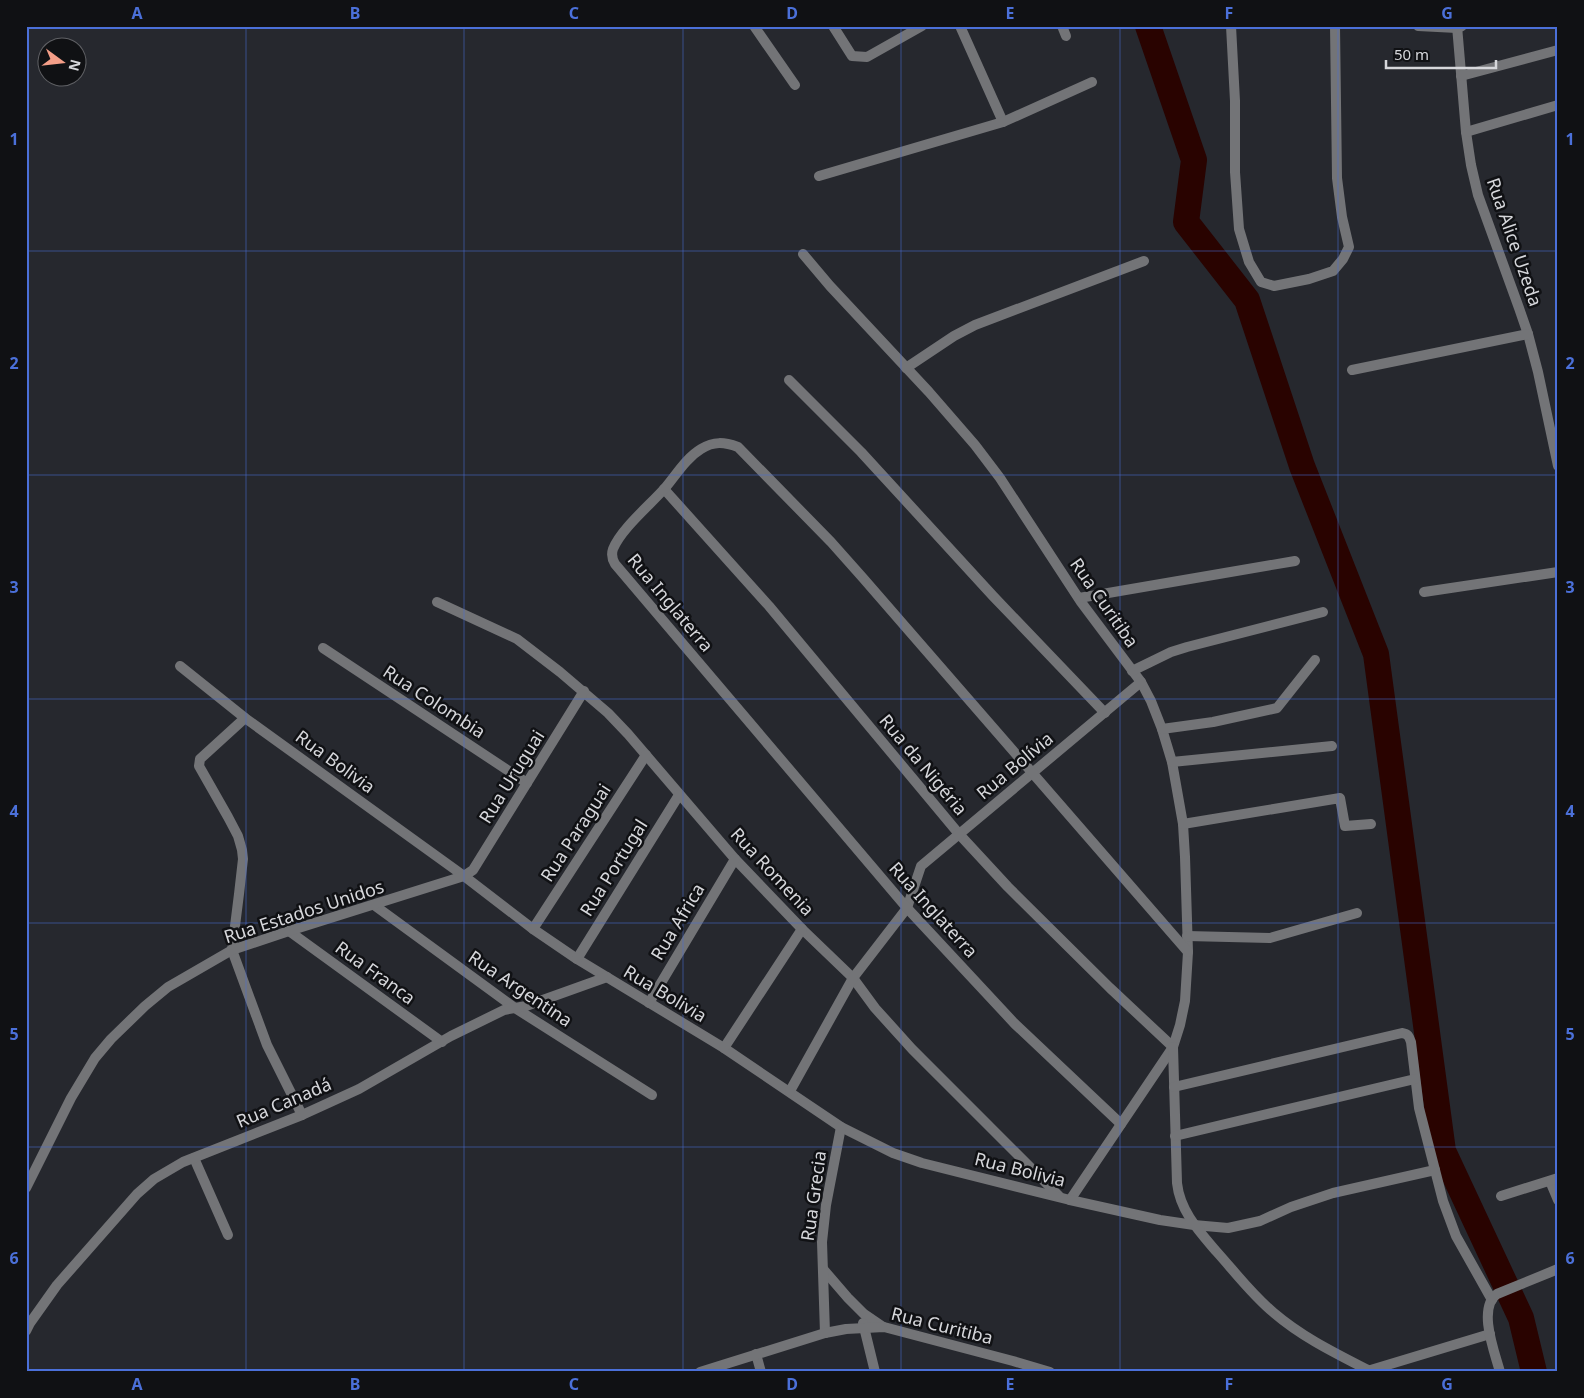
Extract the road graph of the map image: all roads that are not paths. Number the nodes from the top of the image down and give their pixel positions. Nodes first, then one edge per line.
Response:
1 (754, 26) edge
2 (833, 26) edge
3 (922, 26) edge
4 (960, 26) edge
5 (1062, 26) edge
6 (1231, 26) edge
7 (1335, 26) edge
8 (1418, 26) edge
9 (1459, 27) edge
10 (1066, 36) dead end
11 (1558, 50) edge
12 (1461, 76) junction
13 (1092, 82) dead end
14 (795, 85) dead end
15 (1558, 105) edge
16 (1003, 122) junction
17 (1466, 132) junction
18 (819, 176) dead end
19 (803, 254) dead end
20 (1144, 261) dead end
21 (1528, 334) junction
22 (906, 368) junction
23 (1352, 370) dead end
24 (789, 380) dead end
25 (1558, 466) edge
26 (664, 489) junction
27 (1295, 561) dead end
28 (1558, 572) edge
29 (1424, 592) dead end
30 (1078, 598) junction
31 (438, 602) dead end
32 (1323, 612) dead end
33 (322, 648) dead end
34 (1315, 660) dead end
35 (180, 666) dead end
36 (1132, 671) junction
37 (1141, 682) junction
38 (584, 692) junction
39 (1104, 713) junction
40 (245, 718) junction
41 (1162, 729) junction
42 (1332, 746) dead end
43 (646, 755) junction
44 (1172, 762) junction
45 (1033, 772) junction
46 (528, 783) junction
47 (679, 795) junction
48 (1183, 824) junction
49 (1371, 824) dead end
50 (959, 834) junction
51 (736, 859) junction
52 (464, 876) junction
53 (374, 905) junction
54 (907, 908) junction
55 (1356, 913) dead end
56 (533, 929) junction
57 (802, 929) junction
58 (289, 931) junction
59 (1187, 936) junction
60 (232, 950) junction
61 (1188, 952) junction
62 (577, 959) junction
63 (607, 977) junction
64 (853, 978) junction
65 (648, 1002) junction
66 (515, 1008) junction
67 (442, 1042) junction
68 (1173, 1047) junction
69 (724, 1048) junction
70 (1415, 1079) junction
71 (1174, 1087) junction
72 (790, 1091) junction
73 (652, 1094) dead end
74 (302, 1115) junction
75 (1121, 1124) junction
76 (841, 1127) junction
77 (1175, 1136) junction
78 (194, 1158) junction
79 (1435, 1170) junction
80 (1554, 1179) edge
81 (26, 1188) edge
82 (1059, 1196) junction
83 (1500, 1196) dead end
84 (1070, 1200) junction
85 (1558, 1200) edge
86 (1194, 1225) junction
87 (228, 1235) dead end
88 (823, 1269) junction
89 (1558, 1269) edge
90 (1494, 1297) junction
91 (864, 1314) junction
92 (884, 1327) junction
93 (864, 1328) junction
94 (26, 1331) edge
95 (825, 1333) junction
96 (1490, 1334) junction
97 (756, 1354) junction
98 (1366, 1371) edge
99 (700, 1372) edge
100 (761, 1372) edge
101 (875, 1372) edge
102 (1050, 1372) edge
103 (1500, 1372) edge

1 - 14 street
2 - 3 street
4 - 16 street
5 - 10 street
6 - 7 street
8 - 9 street
9 - 12 street, Rua Alice Uzeda
11 - 12 street
12 - 17 street, Rua Alice Uzeda
13 - 16 street
15 - 17 street
16 - 18 street
17 - 21 street, Rua Alice Uzeda
19 - 22 street, Rua Curitiba
20 - 22 street
21 - 23 street
21 - 25 street, Rua Alice Uzeda
22 - 30 street, Rua Curitiba
24 - 39 street
26 - 45 street, Rua Inglaterra
26 - 50 street, Rua da Nigéria
26 - 54 street, Rua Inglaterra
27 - 30 street
28 - 29 street
30 - 36 street, Rua Curitiba
31 - 38 street, Rua Romenia
32 - 36 street
33 - 46 street, Rua Colombia
34 - 41 street
35 - 40 street, Rua Bolivia
36 - 37 street, Rua Curitiba
37 - 39 street, Rua Bolívia
37 - 41 street, Rua Curitiba
38 - 43 street, Rua Romenia
38 - 46 street, Rua Uruguai
39 - 45 street, Rua Bolívia
40 - 52 street, Rua Bolivia
40 - 60 street
41 - 44 street, Rua Curitiba
42 - 44 street
43 - 47 street, Rua Romenia
43 - 56 street, Rua Paraguai
44 - 48 street, Rua Curitiba
45 - 50 street, Rua Bolívia
45 - 61 street, Rua Inglaterra
46 - 52 street, Rua Uruguai
47 - 51 street, Rua Romenia
47 - 62 street, Rua Portugal
48 - 49 street
48 - 59 street, Rua Curitiba
50 - 54 street, Rua Bolívia
50 - 68 street, Rua da Nigéria
51 - 57 street, Rua Romenia
51 - 65 street, Rua Africa
52 - 53 street, Rua Estados Unidos
52 - 56 street, Rua Bolivia
53 - 58 street, Rua Estados Unidos
53 - 66 street, Rua Argentina
54 - 64 street
54 - 75 street, Rua Inglaterra
55 - 59 street
56 - 62 street, Rua Bolivia
57 - 64 street, Rua Romenia
57 - 69 street
58 - 60 street, Rua Estados Unidos
58 - 67 street, Rua Franca
59 - 61 street, Rua Curitiba
60 - 74 street
60 - 81 street, Rua Estados Unidos
61 - 68 street, Rua Curitiba
62 - 63 street, Rua Bolivia
63 - 65 street, Rua Bolivia
63 - 66 street, Rua Canadá
64 - 72 street
64 - 82 street, Rua Romenia
65 - 69 street, Rua Bolivia
66 - 67 street, Rua Canadá
66 - 73 street, Rua Argentina
67 - 74 street, Rua Canadá
68 - 71 street
68 - 75 street
69 - 72 street, Rua Bolivia
70 - 71 street
70 - 77 street
70 - 79 street
71 - 77 street
72 - 76 street, Rua Bolivia
74 - 78 street, Rua Canadá
75 - 84 street
76 - 82 street, Rua Bolivia
76 - 88 street, Rua Grecia
77 - 86 street
78 - 87 street
78 - 94 street, Rua Canadá
79 - 86 street, Rua Bolivia
79 - 90 street
80 - 83 street
80 - 85 street
82 - 84 street, Rua Bolivia
84 - 86 street, Rua Bolivia
86 - 98 street
88 - 91 street
88 - 95 street, Rua Grecia
89 - 90 street
90 - 96 street
91 - 92 street
91 - 93 street
92 - 93 street, Rua Curitiba
92 - 102 street, Rua Curitiba
93 - 95 street, Rua Curitiba
93 - 101 street
95 - 97 street, Rua Curitiba
96 - 98 street
96 - 103 street
97 - 99 street, Rua Curitiba
97 - 100 street

